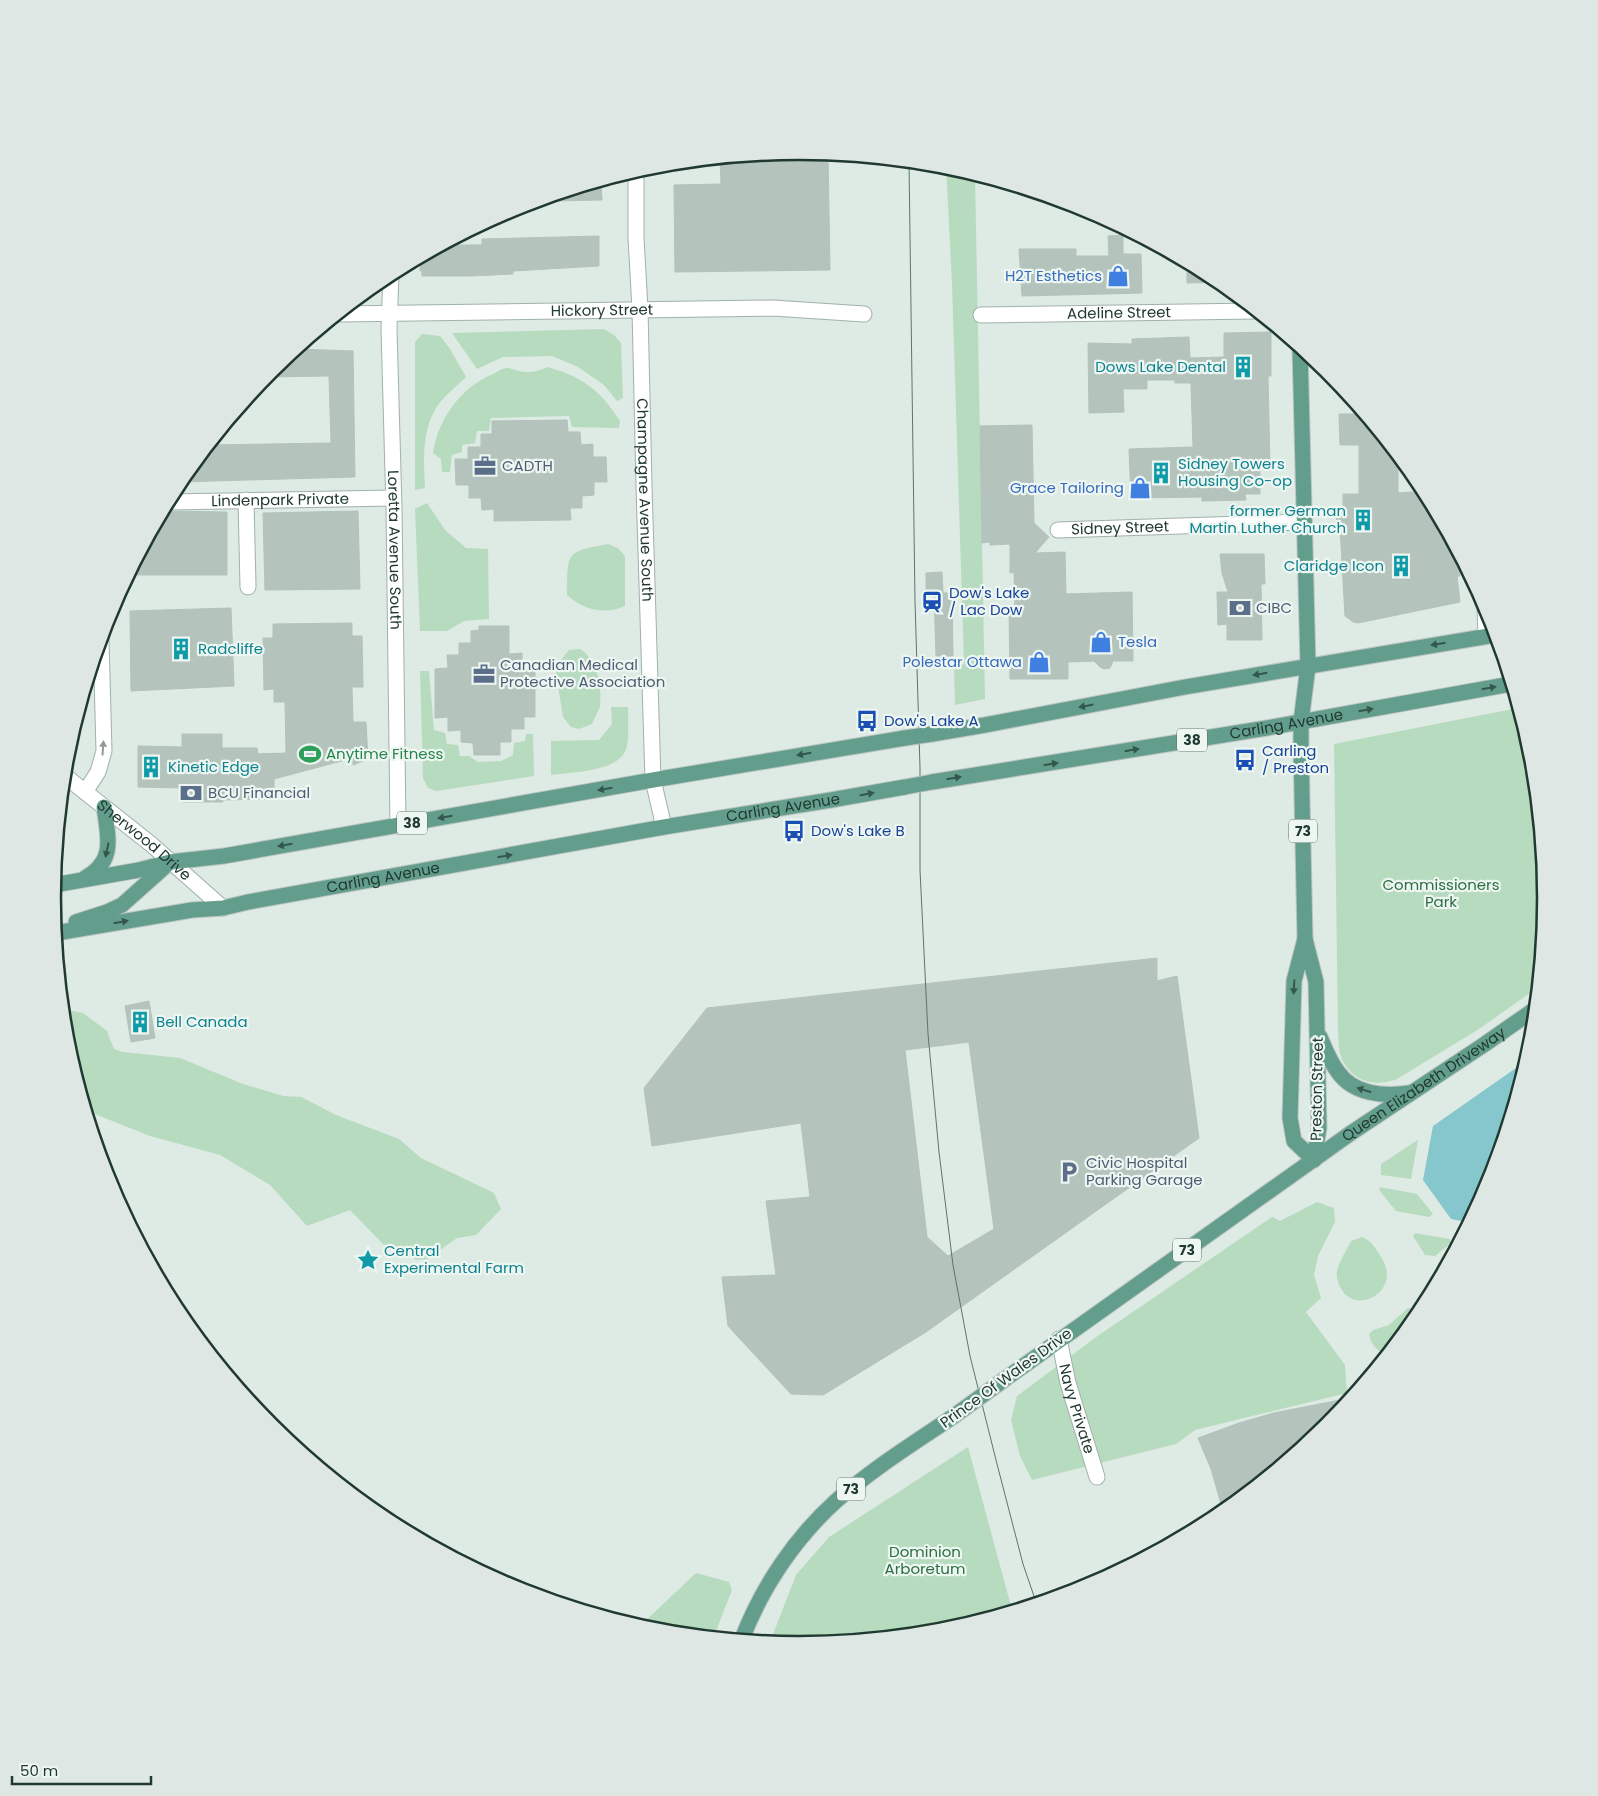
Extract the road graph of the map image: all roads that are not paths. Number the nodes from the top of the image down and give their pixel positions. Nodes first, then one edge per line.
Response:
1 (636, 178) edge
2 (390, 285) edge
3 (640, 309) junction
4 (1245, 311) edge
5 (389, 313) junction
6 (349, 314) edge
7 (864, 314) dead end
8 (981, 315) dead end
9 (1300, 357) edge
10 (393, 498) junction
11 (246, 500) junction
12 (177, 502) edge
13 (1304, 522) junction
14 (1058, 530) dead end
15 (248, 587) dead end
16 (1488, 635) edge
17 (101, 657) edge
18 (1308, 666) junction
19 (1505, 685) edge
20 (1301, 722) junction
21 (653, 780) junction
22 (71, 781) edge
23 (85, 792) junction
24 (104, 807) junction
25 (398, 826) junction
26 (664, 827) junction
27 (170, 862) junction
28 (80, 881) junction
29 (62, 884) edge
30 (223, 908) junction
31 (62, 927) edge
32 (62, 932) edge
33 (1305, 939) junction
34 (1527, 1014) edge
35 (1318, 1031) junction
36 (1412, 1093) junction
37 (1314, 1160) junction
38 (1059, 1339) junction
39 (1097, 1478) dead end
40 (745, 1633) edge

1 - 3 street, Champagne Avenue South
2 - 5 street, Loretta Avenue South
3 - 5 street, Hickory Street
3 - 7 street, Hickory Street
3 - 21 street, Champagne Avenue South
4 - 8 street, Adeline Street
5 - 6 street, Hickory Street
5 - 10 street, Loretta Avenue South
9 - 13 main road, Preston Street / 73
10 - 11 street, Lindenpark Private
10 - 25 street, Loretta Avenue South
11 - 12 street, Lindenpark Private
11 - 15 street
13 - 14 street, Sidney Street
13 - 18 main road, Preston Street / 73
16 -> 18 main road, 38
23 -> 17 street
18 - 20 main road, Preston Street / 73
18 -> 21 main road, 38, bridge
20 -> 19 main road, Carling Avenue / 38
26 -> 20 main road, Carling Avenue / 38, bridge
20 - 33 main road, Preston Street / 73
21 -> 25 main road, 38
21 - 26 street, Champagne Avenue South
22 - 23 street, Sherwood Drive
23 - 24 street, Sherwood Drive
24 - 27 street, Sherwood Drive
24 -> 28 main road
25 -> 27 main road, 38
30 -> 26 main road, Carling Avenue / 38
27 - 28 main road, 38
27 - 30 street, Sherwood Drive
27 - 31 main road
28 - 29 main road, 38
32 -> 30 main road, Carling Avenue / 38
33 - 35 main road, Preston Street / 73
33 -> 37 main road, Preston Street / 73
34 - 36 main road, Queen Elizabeth Driveway
36 -> 35 main road
35 - 37 main road, Preston Street / 73
36 - 37 main road, Queen Elizabeth Driveway
37 - 38 main road, Prince Of Wales Drive / 73
38 - 39 street, Navy Private
38 - 40 main road, Prince Of Wales Drive / 73, bridge

